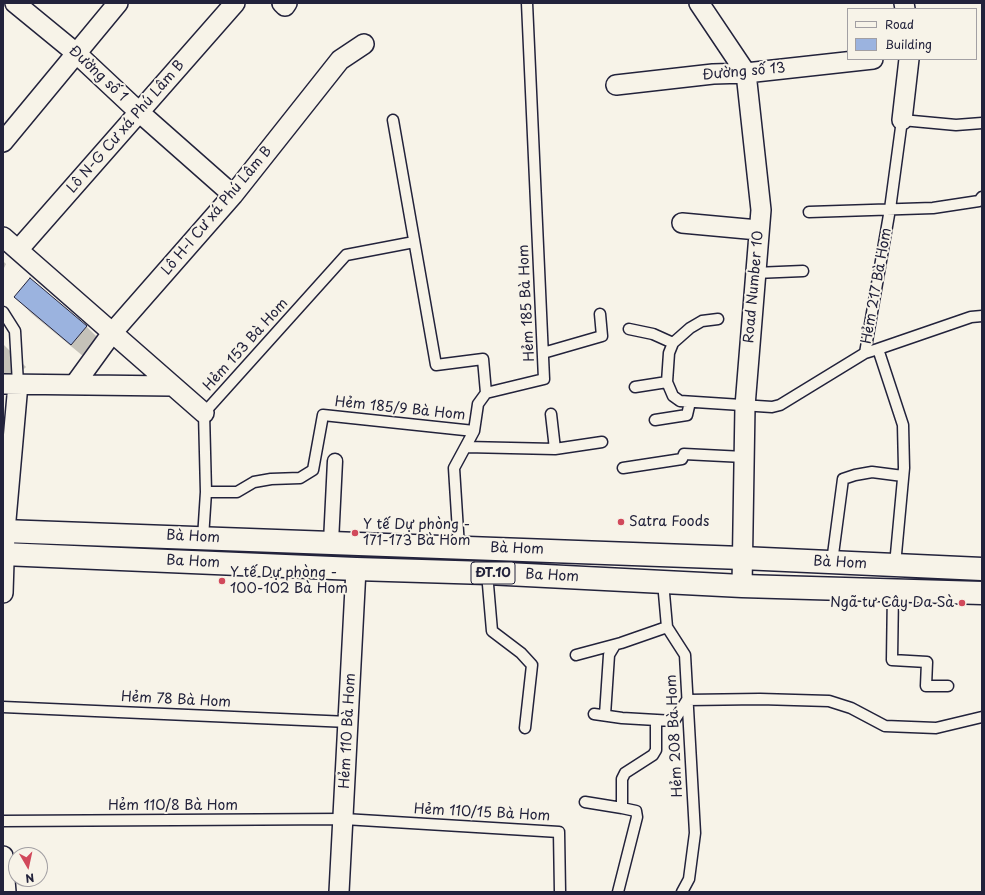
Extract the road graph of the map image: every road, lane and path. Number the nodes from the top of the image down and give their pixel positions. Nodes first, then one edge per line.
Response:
1 (15, 3) edge
2 (118, 3) edge
3 (235, 3) edge
4 (527, 3) edge
5 (699, 3) edge
6 (364, 44) dead end
7 (76, 53) junction
8 (863, 60) edge
9 (909, 60) edge
10 (746, 73) junction
11 (616, 85) dead end
12 (139, 112) junction
13 (393, 120) dead end
14 (902, 120) junction
15 (982, 123) edge
16 (3, 142) edge
17 (233, 195) junction
18 (982, 198) edge
19 (890, 209) junction
20 (810, 212) dead end
21 (682, 223) dead end
22 (758, 230) junction
23 (3, 237) edge
24 (414, 242) junction
25 (18, 250) junction
26 (803, 271) dead end
27 (755, 273) junction
28 (3, 312) edge
29 (600, 314) dead end
30 (982, 316) edge
31 (718, 319) dead end
32 (629, 329) dead end
33 (112, 333) junction
34 (673, 343) junction
35 (878, 349) junction
36 (543, 353) junction
37 (865, 353) junction
38 (667, 382) junction
39 (11, 384) edge
40 (74, 384) junction
41 (172, 386) junction
42 (635, 387) dead end
43 (486, 393) junction
44 (690, 402) junction
45 (744, 406) junction
46 (204, 413) junction
47 (551, 414) dead end
48 (655, 420) dead end
49 (474, 431) junction
50 (602, 442) dead end
51 (466, 447) junction
52 (555, 449) junction
53 (744, 457) junction
54 (335, 461) dead end
55 (623, 468) dead end
56 (903, 476) junction
57 (206, 492) junction
58 (4, 531) edge
59 (203, 538) junction
60 (331, 542) junction
61 (459, 547) junction
62 (4, 554) edge
63 (742, 558) junction
64 (832, 562) junction
65 (895, 565) junction
66 (356, 569) junction
67 (982, 569) edge
68 (487, 572) junction
69 (663, 582) junction
70 (742, 586) junction
71 (893, 591) junction
72 (3, 593) edge
73 (982, 593) edge
74 (667, 627) junction
75 (615, 645) junction
76 (576, 655) dead end
77 (948, 686) dead end
78 (687, 700) junction
79 (3, 707) edge
80 (594, 714) dead end
81 (605, 715) junction
82 (982, 717) edge
83 (656, 720) junction
84 (348, 722) junction
85 (525, 728) dead end
86 (585, 802) dead end
87 (622, 808) junction
88 (344, 819) junction
89 (3, 821) edge
90 (3, 856) edge
91 (6, 892) edge
92 (339, 892) edge
93 (560, 892) edge
94 (618, 892) edge
95 (682, 892) edge

1 - 7 street, Đường số 1
2 - 7 street
3 - 12 street, Lô N-G Cư xá Phú Lâm B
4 - 36 lane, Hẻm 185 Bà Hom
5 - 10 street, Road Number 10
6 - 17 street, Lô H-I Cư xá Phú Lâm B
7 - 12 street, Đường số 1
7 - 16 street
8 - 10 street, Đường số 13
9 - 14 street, Hẻm 217 Bà Hom
10 - 11 street, Đường số 13
10 - 22 street, Road Number 10
12 - 17 street, Đường số 1
12 - 25 street, Lô N-G Cư xá Phú Lâm B
13 - 24 lane
14 - 15 lane
14 - 19 lane, Hẻm 217 Bà Hom
17 - 33 street, Lô H-I Cư xá Phú Lâm B
18 - 19 lane
19 - 20 lane
19 - 37 lane, Hẻm 217 Bà Hom
21 - 22 street
22 - 27 street, Road Number 10
23 - 25 street
24 - 43 lane
24 - 46 lane, Hẻm 153 Bà Hom
25 - 33 street
26 - 27 lane
27 - 45 street, Road Number 10
28 - 39 lane
29 - 36 lane
30 - 35 lane
31 - 34 lane
32 - 34 lane
33 - 40 street, Lô H-I Cư xá Phú Lâm B
33 - 41 street
34 - 38 lane
35 - 37 lane, Hẻm 217 Bà Hom
35 - 56 lane, Hẻm 217 Bà Hom
36 - 43 lane, Hẻm 185 Bà Hom
37 - 45 lane
38 - 42 lane
38 - 44 lane
39 - 40 street
39 - 58 street
40 - 41 street
41 - 46 street
43 - 49 lane
44 - 45 lane
44 - 48 lane
45 - 53 street, Road Number 10
46 - 57 lane, Hẻm 153 Bà Hom
47 - 52 lane
49 - 51 lane
49 - 57 lane, Hẻm 185/9 Bà Hom
50 - 52 lane
51 - 52 lane
51 - 61 lane
53 - 55 lane
53 - 63 street, Road Number 10
54 - 60 street
56 - 64 lane
56 - 65 lane, Hẻm 217 Bà Hom
57 - 59 lane, Hẻm 153 Bà Hom
58 - 59 main road, Bà Hom / ĐT.10
58 - 62 street
59 - 60 main road, Bà Hom / ĐT.10
60 - 61 main road, Bà Hom / ĐT.10
61 - 63 main road, Bà Hom / ĐT.10
62 - 66 main road, Ba Hom / ĐT.10
62 - 72 street
63 - 64 main road, Bà Hom / ĐT.10
63 - 70 street, Road Number 10
64 - 65 main road, Bà Hom / ĐT.10
65 - 67 main road, Bà Hom / ĐT.10
66 - 68 main road, Ba Hom / ĐT.10
66 - 84 street, Hẻm 110 Bà Hom
68 - 69 main road, Ba Hom / ĐT.10
68 - 85 lane
69 - 70 main road, Ba Hom / ĐT.10
69 - 74 lane, Hẻm 208 Bà Hom
70 - 71 main road, Ba Hom / ĐT.10
71 - 73 main road, Ba Hom / ĐT.10
71 - 77 lane
74 - 75 lane
74 - 78 lane, Hẻm 208 Bà Hom
75 - 76 lane
75 - 81 lane
78 - 82 lane
78 - 83 lane
78 - 95 lane, Hẻm 208 Bà Hom
79 - 84 lane, Hẻm 78 Bà Hom
80 - 81 lane
81 - 83 lane
83 - 87 lane
84 - 88 street, Hẻm 110 Bà Hom
86 - 87 lane
87 - 94 lane
88 - 89 lane, Hẻm 110/8 Bà Hom
88 - 92 street, Hẻm 110 Bà Hom
88 - 93 lane, Hẻm 110/15 Bà Hom
90 - 91 street

